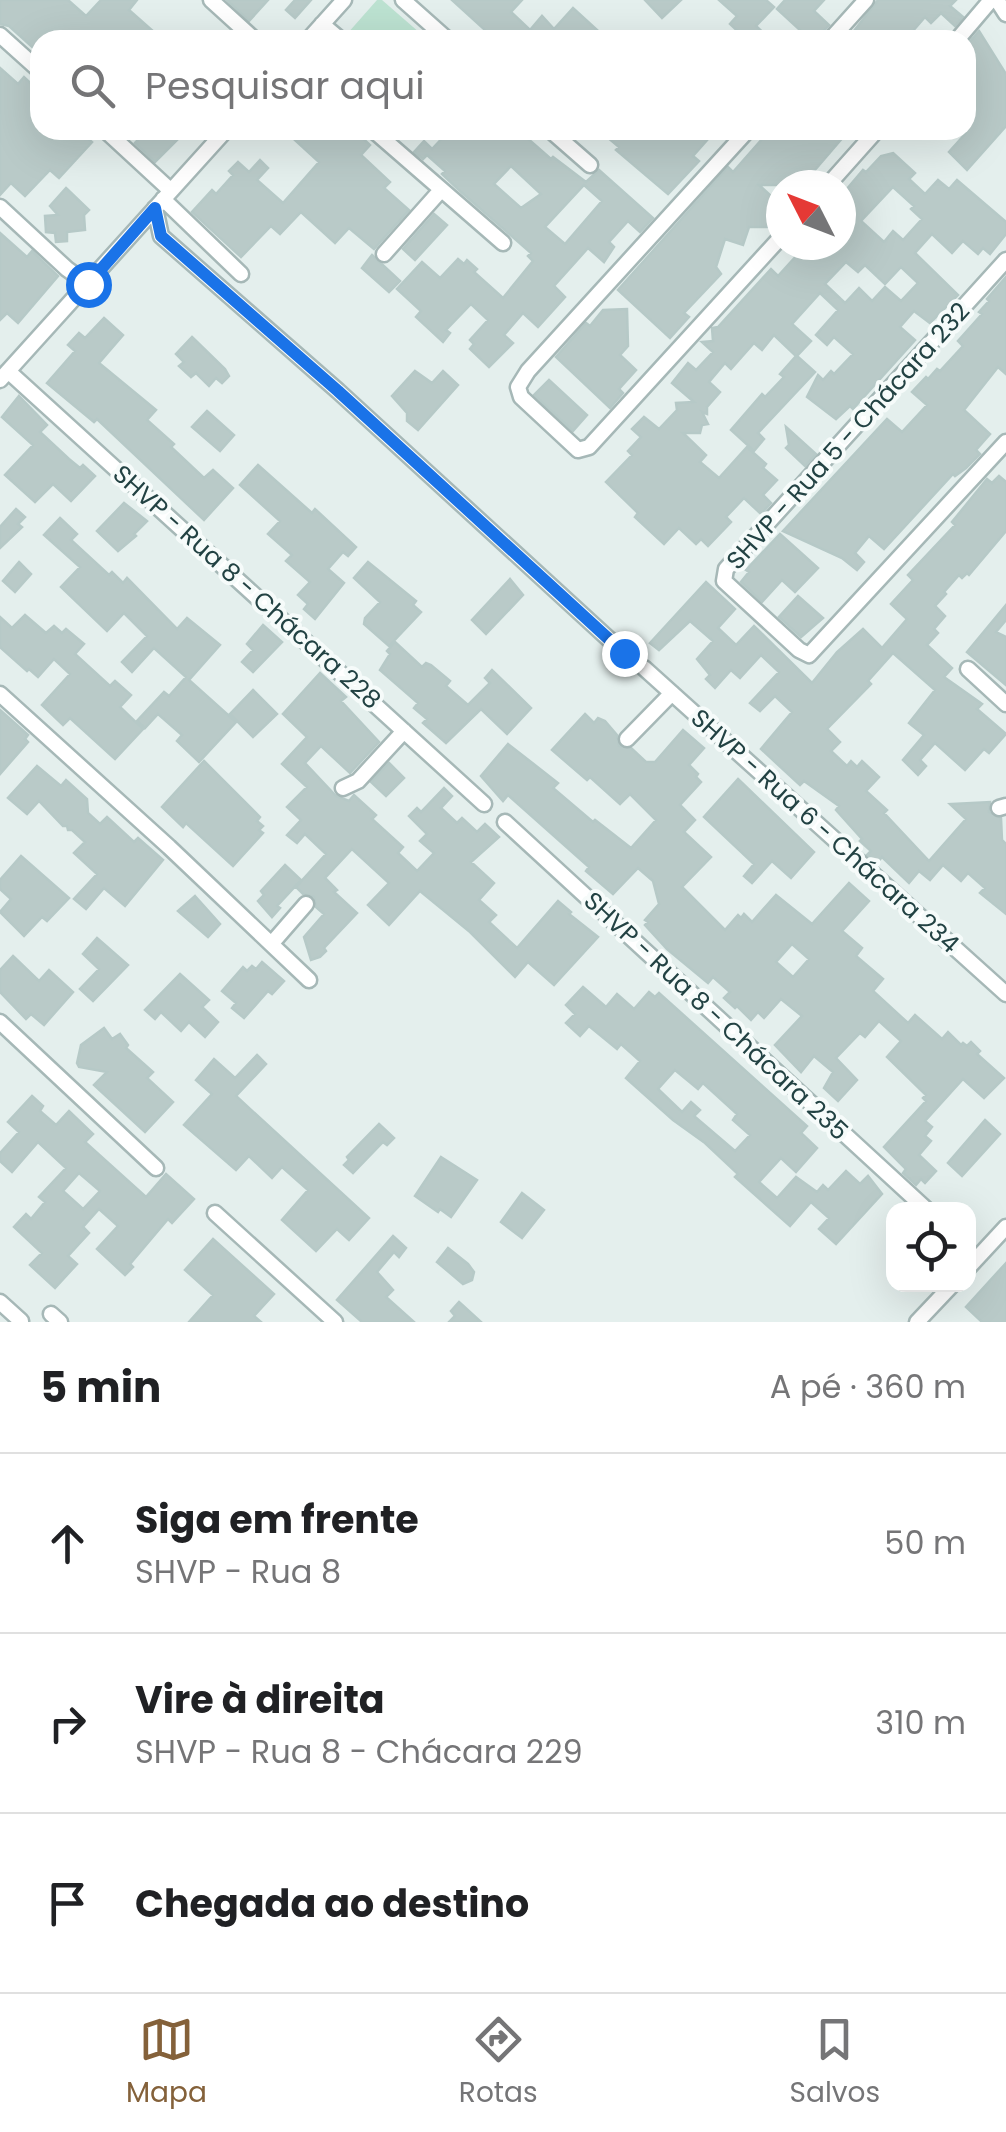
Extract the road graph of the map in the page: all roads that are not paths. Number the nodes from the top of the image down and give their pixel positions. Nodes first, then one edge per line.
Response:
1 (211, 0) edge
2 (344, 0) edge
3 (403, 0) edge
4 (866, 0) edge
5 (994, 0) edge
6 (1006, 14) edge
7 (322, 24) junction
8 (244, 30) edge
9 (317, 30) edge
10 (329, 30) edge
11 (437, 30) edge
12 (839, 30) edge
13 (967, 30) edge
14 (0, 35) edge
15 (30, 62) edge
16 (113, 140) edge
17 (217, 140) edge
18 (384, 140) edge
19 (561, 140) edge
20 (739, 140) edge
21 (869, 140) edge
22 (590, 166) dead end
23 (842, 170) edge
24 (442, 190) junction
25 (163, 199) junction
26 (0, 207) edge
27 (503, 243) dead end
28 (766, 253) edge
29 (384, 254) dead end
30 (1006, 260) edge
31 (241, 274) dead end
32 (88, 284) junction
33 (4, 376) edge
34 (1006, 442) edge
35 (624, 653) dead end
36 (644, 668) dead end
37 (968, 669) dead end
38 (672, 693) junction
39 (0, 694) edge
40 (1006, 704) edge
41 (404, 732) junction
42 (627, 739) dead end
43 (343, 788) dead end
44 (484, 804) dead end
45 (505, 822) dead end
46 (306, 904) dead end
47 (272, 942) junction
48 (310, 980) dead end
49 (1006, 994) edge
50 (0, 1022) edge
51 (156, 1168) dead end
52 (918, 1202) edge
53 (215, 1213) dead end
54 (1006, 1226) edge
55 (976, 1249) edge
56 (945, 1292) edge
57 (0, 1302) edge
58 (21, 1321) edge
59 (335, 1322) edge
60 (918, 1322) edge

1 - 8 street
2 - 7 street
3 - 11 street
4 - 12 street
5 - 6 street
5 - 13 street
7 - 9 street
7 - 10 street
14 - 15 street
16 - 25 street
17 - 25 street
18 - 24 street
19 - 22 street
20 - 28 street
21 - 23 street
24 - 27 street
24 - 29 street
25 - 31 street
25 - 32 street
25 - 35 street
26 - 32 street
30 - 34 street, SHVP - Rua 5 - Chácara 232
32 - 33 street
33 - 41 street, SHVP - Rua 8 - Chácara 228
36 - 38 street, SHVP - Rua 6 - Chácara 234
37 - 40 street
38 - 42 street
38 - 49 street, SHVP - Rua 6 - Chácara 234
39 - 47 street
41 - 43 street
41 - 44 street, SHVP - Rua 8 - Chácara 228
45 - 52 street, SHVP - Rua 8 - Chácara 235
46 - 47 street
47 - 48 street
50 - 51 street
53 - 59 street
54 - 55 street
56 - 60 street
57 - 58 street

